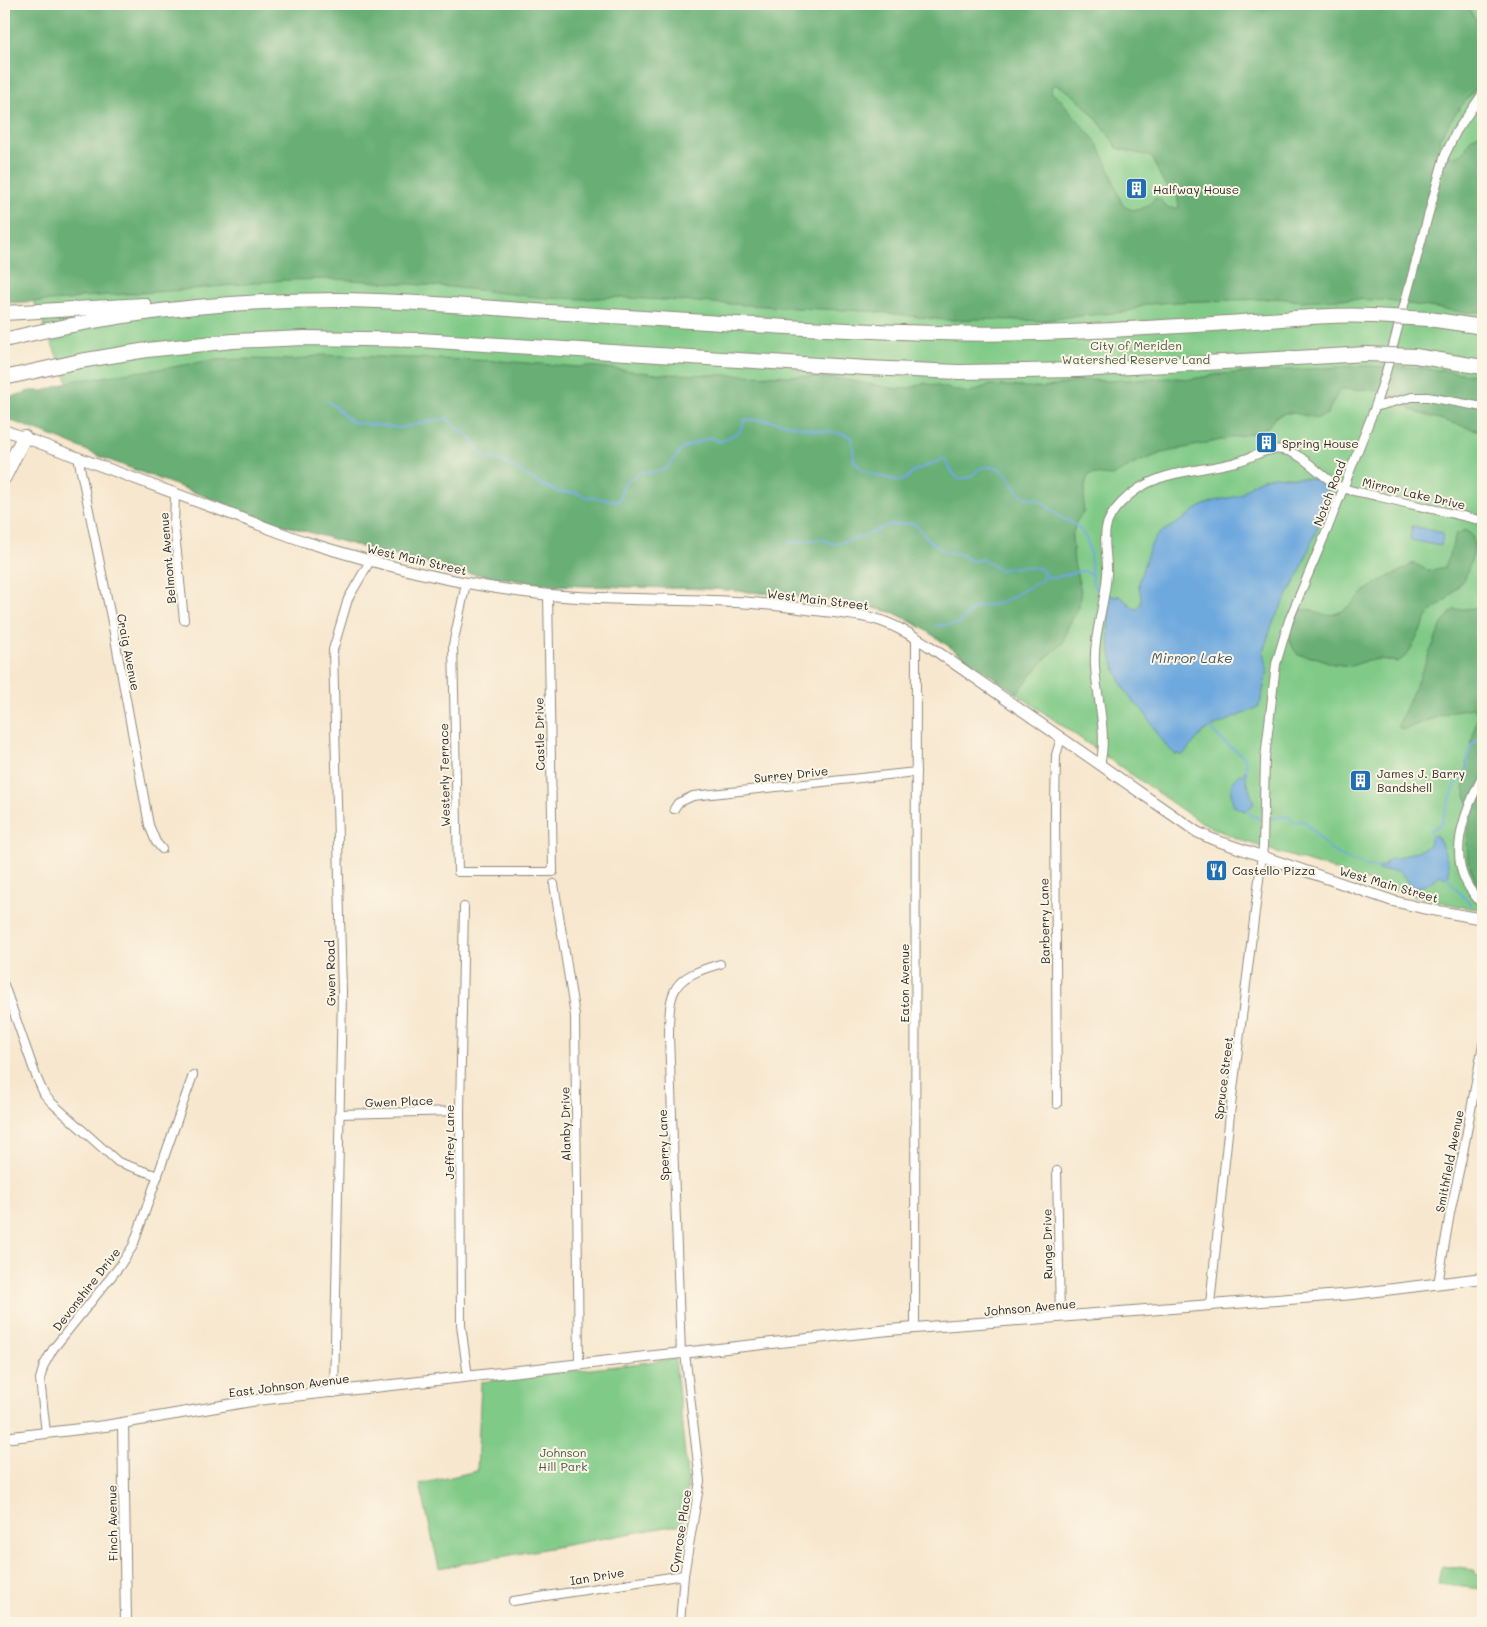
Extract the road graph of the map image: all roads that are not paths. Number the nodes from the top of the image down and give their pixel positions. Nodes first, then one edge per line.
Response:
1 (1483, 93) edge
2 (217, 305) junction
3 (4, 313) edge
4 (1483, 327) edge
5 (4, 340) edge
6 (1483, 367) edge
7 (4, 378) edge
8 (1375, 407) junction
9 (1483, 407) edge
10 (4, 430) edge
11 (24, 437) junction
12 (78, 457) junction
13 (4, 477) edge
14 (1343, 488) junction
15 (175, 495) junction
16 (1483, 521) edge
17 (370, 561) junction
18 (466, 583) junction
19 (548, 595) junction
20 (184, 620) dead end
21 (916, 638) junction
22 (1061, 738) junction
23 (1100, 765) junction
24 (916, 772) junction
25 (1483, 775) edge
26 (674, 809) dead end
27 (162, 849) dead end
28 (1261, 856) junction
29 (553, 872) joint
30 (554, 884) dead end
31 (1483, 906) edge
32 (464, 907) dead end
33 (1483, 920) edge
34 (720, 964) dead end
35 (4, 985) edge
36 (1483, 1044) edge
37 (193, 1075) dead end
38 (1057, 1104) dead end
39 (460, 1111) junction
40 (339, 1114) junction
41 (1057, 1171) dead end
42 (158, 1176) junction
43 (1483, 1278) edge
44 (1438, 1284) junction
45 (1210, 1304) junction
46 (1060, 1317) junction
47 (915, 1328) junction
48 (683, 1353) junction
49 (579, 1364) junction
50 (468, 1377) junction
51 (334, 1393) junction
52 (124, 1423) junction
53 (46, 1433) junction
54 (4, 1438) edge
55 (684, 1575) junction
56 (513, 1601) dead end
57 (126, 1623) edge
58 (680, 1623) edge

1 - 8 street, Notch Road
2 - 3 highway
2 - 4 highway, bridge
2 - 5 highway
6 - 7 highway, bridge
8 - 9 street
8 - 14 street, Notch Road
10 - 11 street, West Main Street
11 - 12 street, West Main Street
11 - 13 highway
12 - 15 street, West Main Street
12 - 27 street, Craig Avenue
14 - 16 street, Mirror Lake Drive
14 - 23 street, Mirror Lake Drive
14 - 28 street, Notch Road
15 - 17 street, West Main Street
15 - 20 street, Belmont Avenue
17 - 18 street, West Main Street
17 - 40 street, Gwen Road
18 - 19 street, West Main Street
18 - 29 street, Westerly Terrace
19 - 21 street, West Main Street
19 - 29 street, Castle Drive
21 - 22 street, West Main Street
21 - 24 street, Eaton Avenue
22 - 23 street, West Main Street
22 - 38 street, Barberry Lane
23 - 28 street, West Main Street
24 - 26 street, Surrey Drive
24 - 47 street, Eaton Avenue
25 - 31 street
28 - 33 street, West Main Street
28 - 45 street, Spruce Street
30 - 49 street, Alanby Drive
32 - 39 street, Jeffrey Lane
34 - 48 street, Sperry Lane
35 - 42 street
36 - 44 street, Smithfield Avenue
37 - 42 street, Devonshire Drive
39 - 40 street, Gwen Place
39 - 50 street, Jeffrey Lane
40 - 51 street, Gwen Road
41 - 46 street, Runge Drive
42 - 53 street, Devonshire Drive
43 - 44 street, Johnson Avenue
44 - 45 street, Johnson Avenue
45 - 46 street, Johnson Avenue
46 - 47 street, Johnson Avenue
47 - 48 street, Johnson Avenue
48 - 49 street, Johnson Avenue
48 - 55 street, Cynrose Place
49 - 50 street, East Johnson Avenue
50 - 51 street, East Johnson Avenue
51 - 52 street, East Johnson Avenue
52 - 53 street, East Johnson Avenue
52 - 57 street, Finch Avenue
53 - 54 street, East Johnson Avenue
55 - 56 street, Ian Drive
55 - 58 street, Cynrose Place

